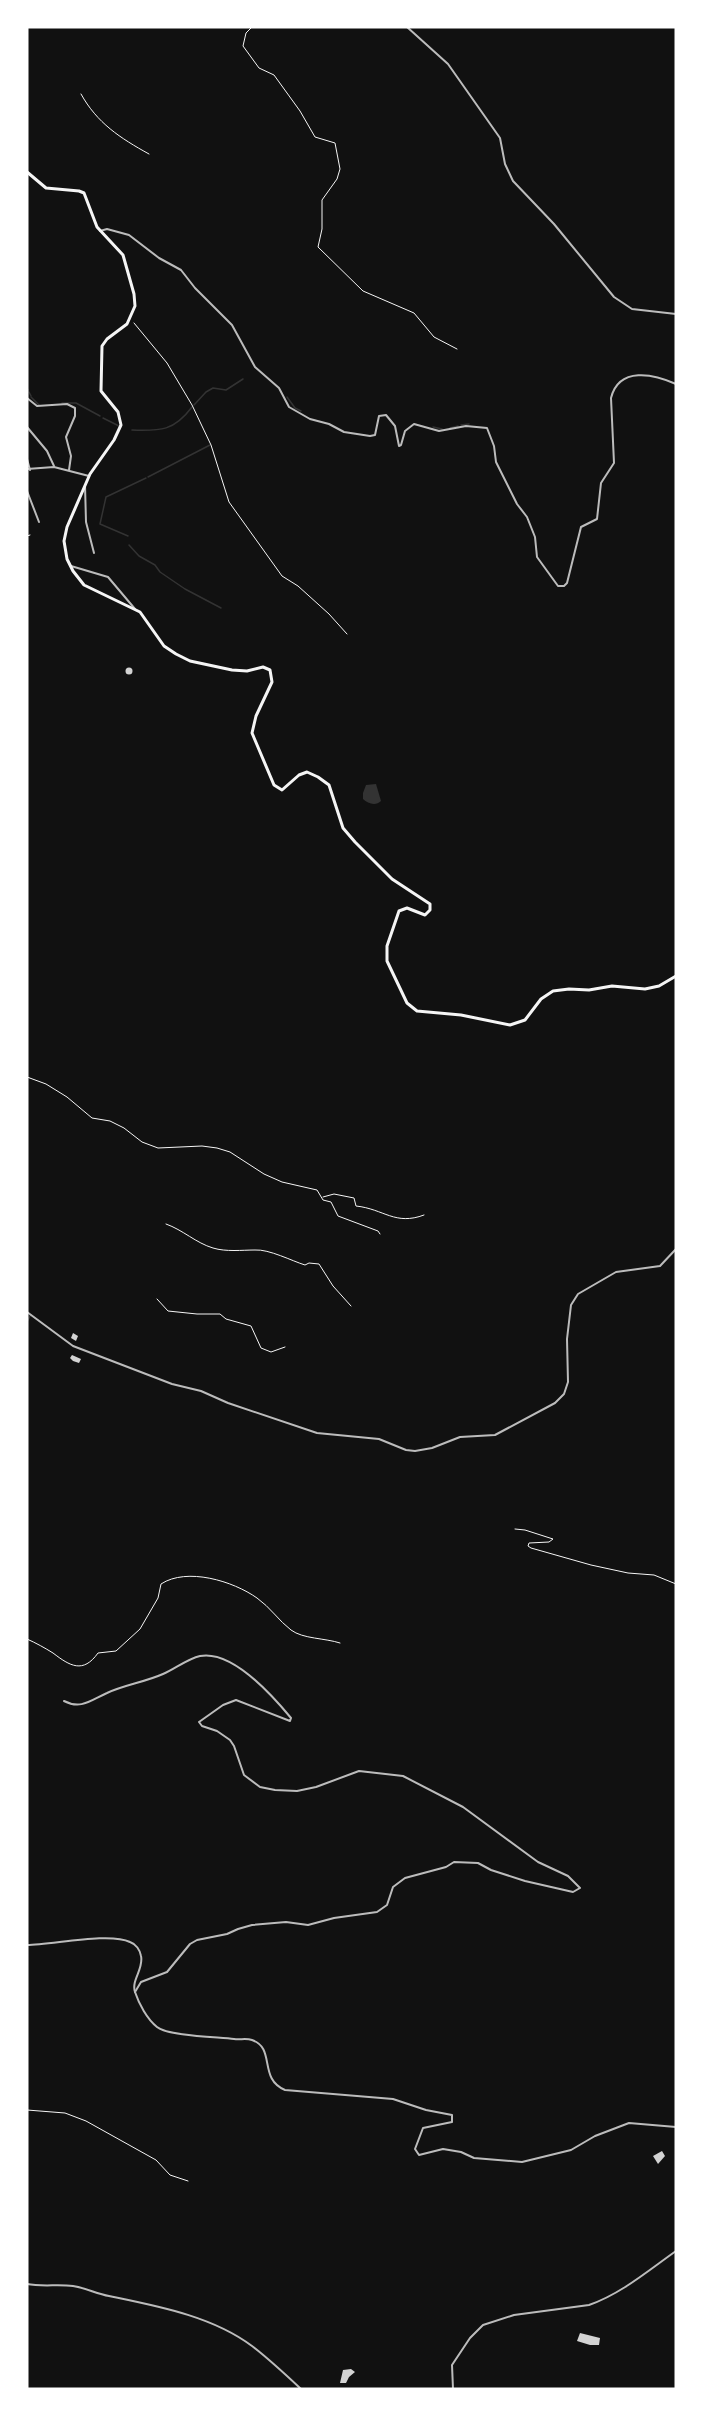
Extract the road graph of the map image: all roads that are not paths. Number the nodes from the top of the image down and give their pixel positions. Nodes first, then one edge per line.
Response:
1 (407, 27) edge
2 (27, 172) edge
3 (100, 231) junction
4 (676, 314) edge
5 (676, 384) edge
6 (27, 398) edge
7 (27, 427) edge
8 (27, 459) edge
9 (54, 466) junction
10 (29, 470) edge
11 (69, 470) junction
12 (89, 476) junction
13 (85, 485) junction
14 (27, 491) edge
15 (39, 522) dead end
16 (94, 553) dead end
17 (70, 566) junction
18 (135, 609) junction
19 (676, 976) edge
20 (676, 1249) edge
21 (27, 1312) edge
22 (64, 1701) dead end
23 (27, 1945) edge
24 (135, 1992) junction
25 (676, 2127) edge
26 (676, 2251) edge
27 (27, 2284) edge
28 (301, 2389) edge
29 (453, 2389) edge

1 - 4 street
2 - 3 main road
3 - 5 street
3 - 12 main road
6 - 11 street
7 - 9 street
8 - 10 street
9 - 10 street
9 - 11 street
11 - 12 street
12 - 13 main road
13 - 16 street
13 - 17 main road
14 - 15 street
17 - 18 main road
17 - 18 street
18 - 19 main road
20 - 21 street
22 - 24 street
23 - 24 street
24 - 25 street
26 - 29 street
27 - 28 street

